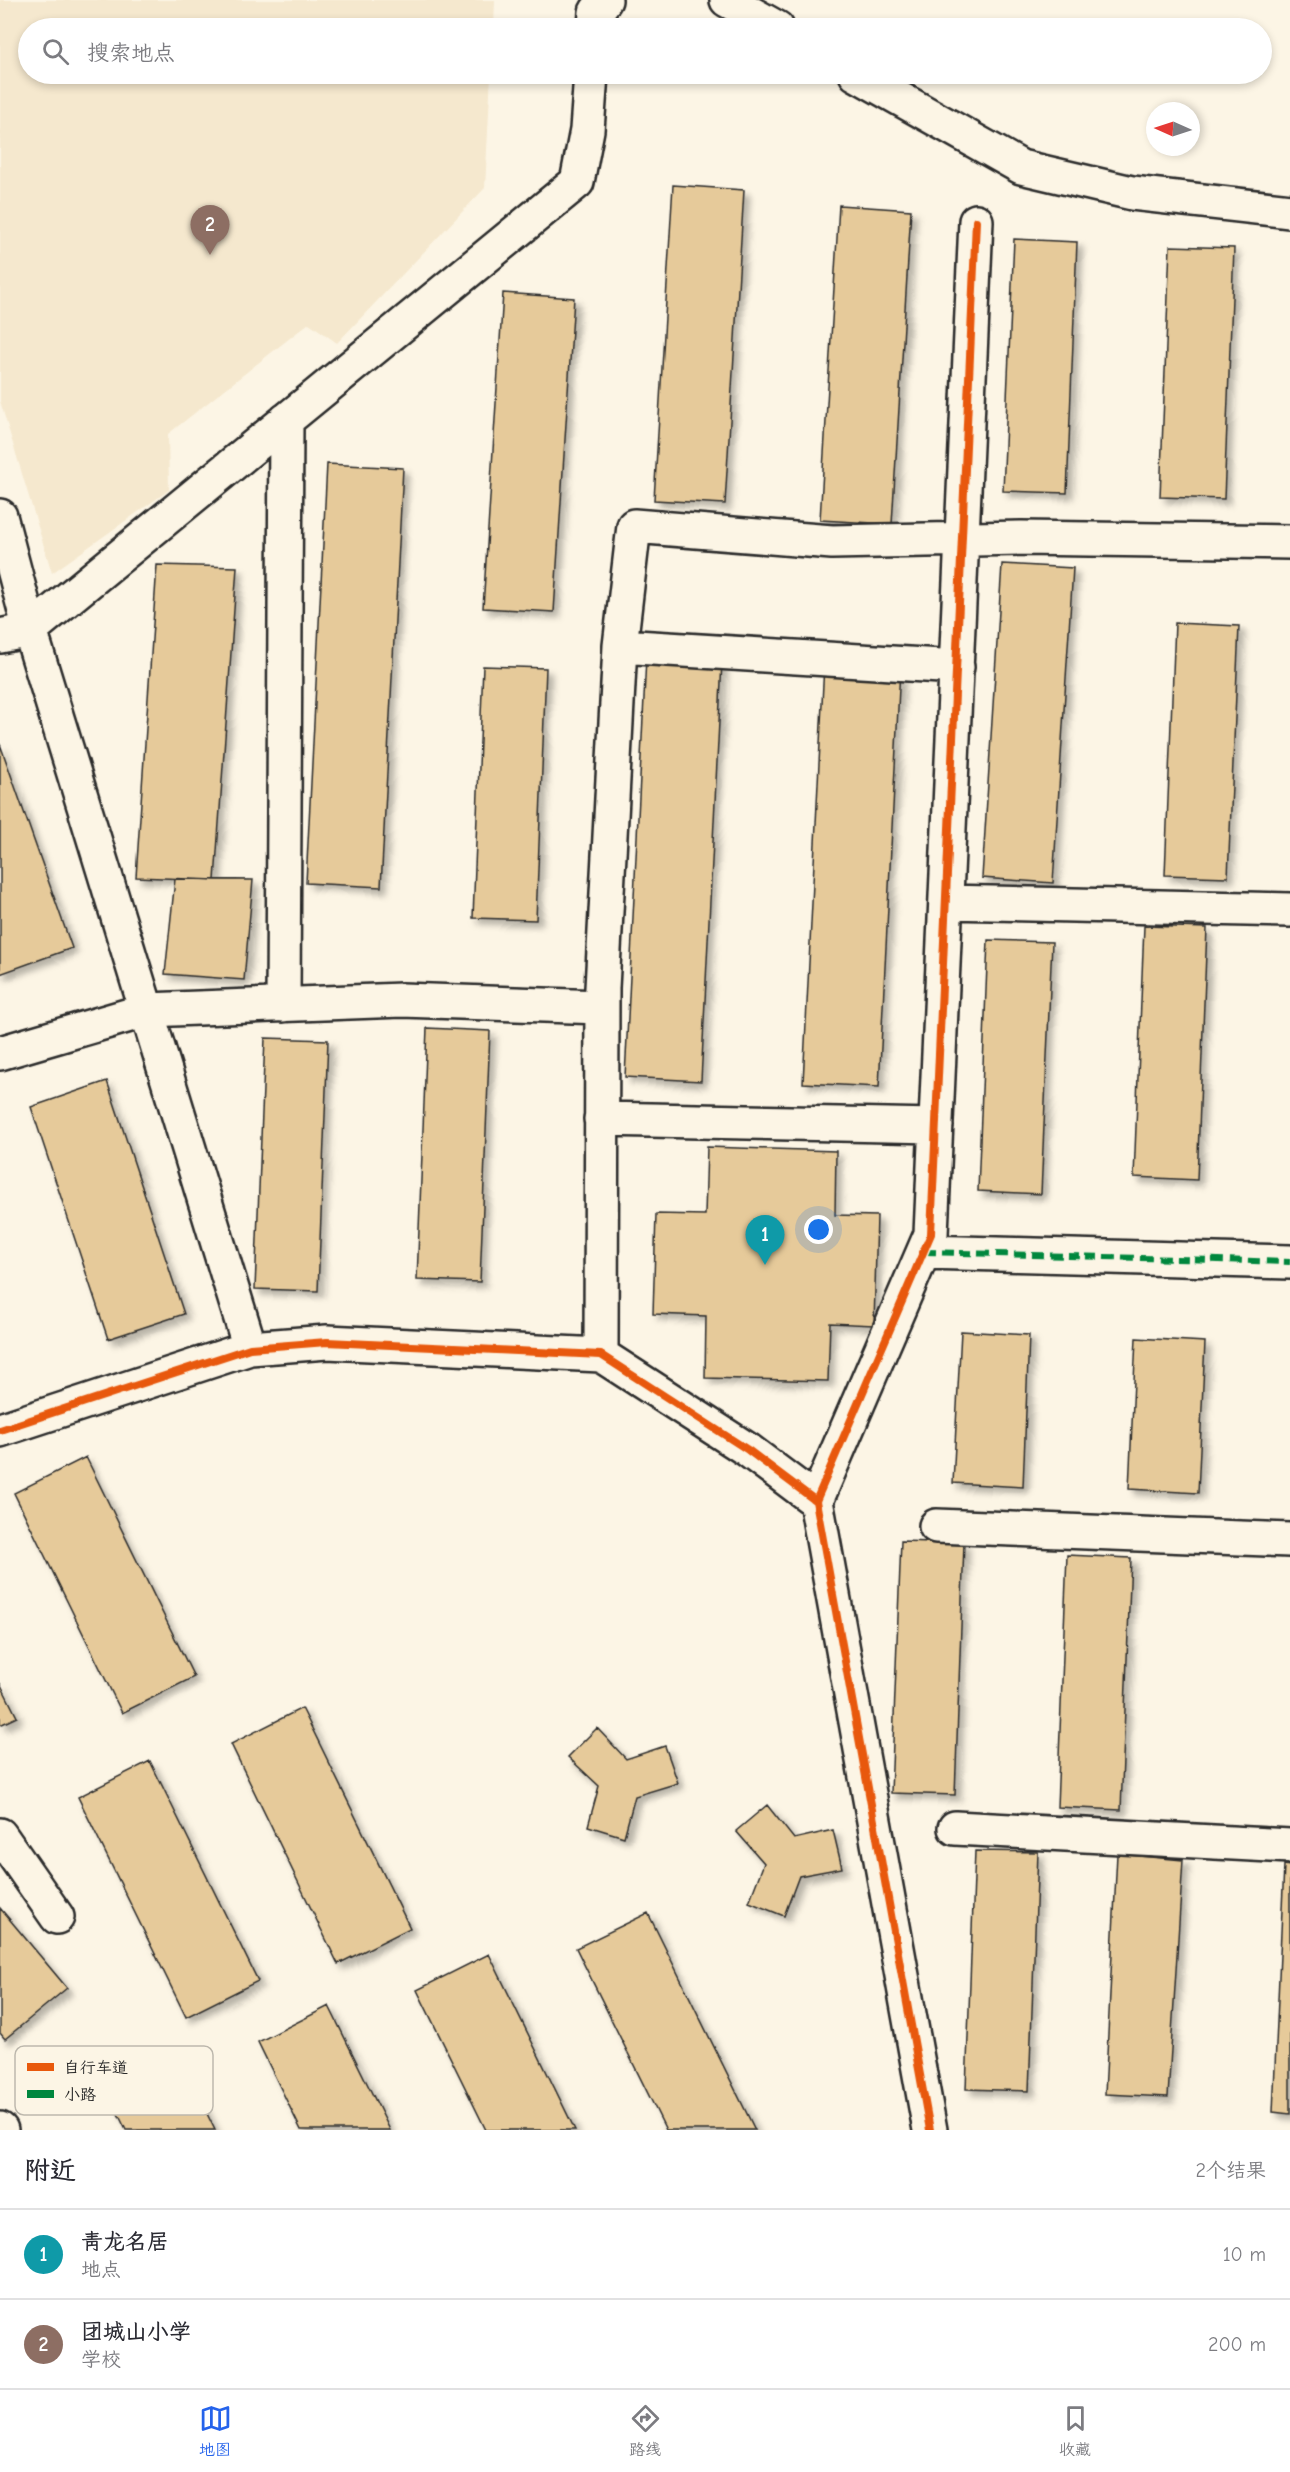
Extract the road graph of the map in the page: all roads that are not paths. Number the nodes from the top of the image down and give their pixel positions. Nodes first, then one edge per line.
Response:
1 (605, 0) edge
2 (727, 0) edge
3 (596, 18) edge
4 (759, 18) edge
5 (590, 84) edge
6 (874, 84) edge
7 (1290, 211) edge
8 (976, 221) dead end
9 (286, 420) junction
10 (0, 516) edge
11 (963, 540) junction
12 (1290, 542) edge
13 (15, 633) edge
14 (620, 646) junction
15 (957, 667) junction
16 (946, 902) junction
17 (1290, 910) edge
18 (602, 989) junction
19 (283, 1005) junction
20 (147, 1010) junction
21 (0, 1053) edge
22 (601, 1119) junction
23 (936, 1126) junction
24 (924, 1252) junction
25 (1290, 1262) edge
26 (250, 1348) junction
27 (601, 1355) junction
28 (0, 1430) edge
29 (816, 1501) junction
30 (936, 1526) dead end
31 (1290, 1540) edge
32 (956, 1828) dead end
33 (0, 1835) edge
34 (1290, 1846) edge
35 (57, 1917) dead end
36 (930, 2130) edge

1 - 3 street
2 - 4 street
5 - 9 street
6 - 7 street
8 - 11 street
9 - 13 street
9 - 19 street
10 - 13 street
11 - 12 street
11 - 14 street
11 - 15 street
13 - 20 street
14 - 15 street
14 - 18 street
15 - 16 street
16 - 17 street
16 - 23 street
18 - 19 street
18 - 22 street
19 - 20 street
20 - 21 street
20 - 26 street
22 - 23 street
22 - 27 street
23 - 24 street
24 - 25 street
24 - 29 street
26 - 27 street
26 - 28 street
27 - 29 street
29 - 36 street
30 - 31 street
32 - 34 street
33 - 35 street

